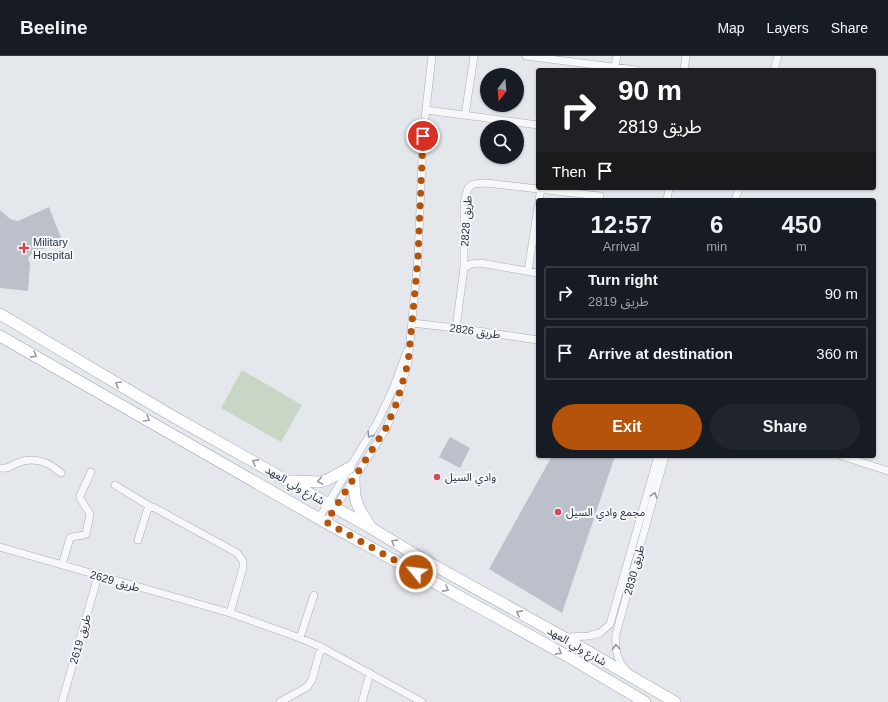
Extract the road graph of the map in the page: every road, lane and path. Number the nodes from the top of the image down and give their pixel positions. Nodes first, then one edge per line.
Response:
1 (432, 56) edge
2 (474, 56) edge
3 (526, 56) edge
4 (617, 56) edge
5 (686, 56) edge
6 (778, 56) edge
7 (615, 67) junction
8 (622, 68) edge
9 (684, 68) edge
10 (775, 68) edge
11 (426, 110) junction
12 (465, 115) junction
13 (536, 125) edge
14 (536, 188) edge
15 (551, 190) edge
16 (600, 195) edge
17 (536, 220) edge
18 (464, 268) junction
19 (528, 271) junction
20 (536, 273) edge
21 (0, 314) edge
22 (412, 323) junction
23 (456, 328) junction
24 (0, 336) edge
25 (536, 340) edge
26 (409, 349) junction
27 (387, 401) junction
28 (397, 402) junction
29 (377, 424) junction
30 (386, 428) junction
31 (657, 458) edge
32 (664, 458) edge
33 (848, 458) edge
34 (0, 468) edge
35 (349, 468) junction
36 (888, 471) edge
37 (91, 472) dead end
38 (61, 473) dead end
39 (354, 478) junction
40 (289, 481) junction
41 (114, 485) dead end
42 (151, 507) junction
43 (326, 513) junction
44 (372, 528) junction
45 (138, 540) dead end
46 (0, 547) edge
47 (62, 566) junction
48 (98, 576) junction
49 (314, 595) dead end
50 (230, 613) junction
51 (564, 637) junction
52 (300, 638) junction
53 (321, 647) junction
54 (370, 673) junction
55 (635, 680) junction
56 (62, 702) edge
57 (280, 702) edge
58 (362, 702) edge
59 (422, 702) edge
60 (645, 702) edge
61 (675, 702) edge

1 - 11 street
2 - 12 street
3 - 7 street
4 - 7 street
5 - 9 street
6 - 10 street
7 - 8 street
11 - 12 street
11 - 22 street
12 - 13 street
14 - 18 street, طريق 2828
15 - 16 street, طريق 2828
17 - 19 street
18 - 19 street
18 - 23 street, طريق 2828
19 - 20 street
40 -> 21 main road, شارع ولي العهد
22 - 23 street, طريق 2826
22 - 26 street
23 - 25 street, طريق 2826
24 -> 43 main road, شارع ولي العهد
26 - 27 street
26 - 28 street
27 - 28 street
27 - 29 street
28 - 30 street
29 - 30 street
29 -> 35 street
30 - 39 street
31 - 51 street, طريق 2830
55 -> 32 street, طريق 2830
33 - 36 street
34 - 38 street
35 -> 40 main road
35 - 43 street
37 - 47 street
39 - 43 street
39 - 44 main road
40 - 43 main road, شارع ولي العهد
41 - 42 street
42 - 45 street
42 - 50 street
43 - 44 main road, شارع ولي العهد
43 -> 60 main road, شارع ولي العهد
51 -> 44 main road, شارع ولي العهد
46 - 47 street, طريق 2629
47 - 48 street, طريق 2629
48 - 50 street, طريق 2629
48 - 56 street, طريق 2619
49 - 52 street
50 - 52 street, طريق 2629
51 - 55 main road, شارع ولي العهد
52 - 53 street, طريق 2629
53 - 54 street, طريق 2629
53 - 57 street
54 - 58 street
54 - 59 street, طريق 2629
55 - 61 main road, شارع ولي العهد

